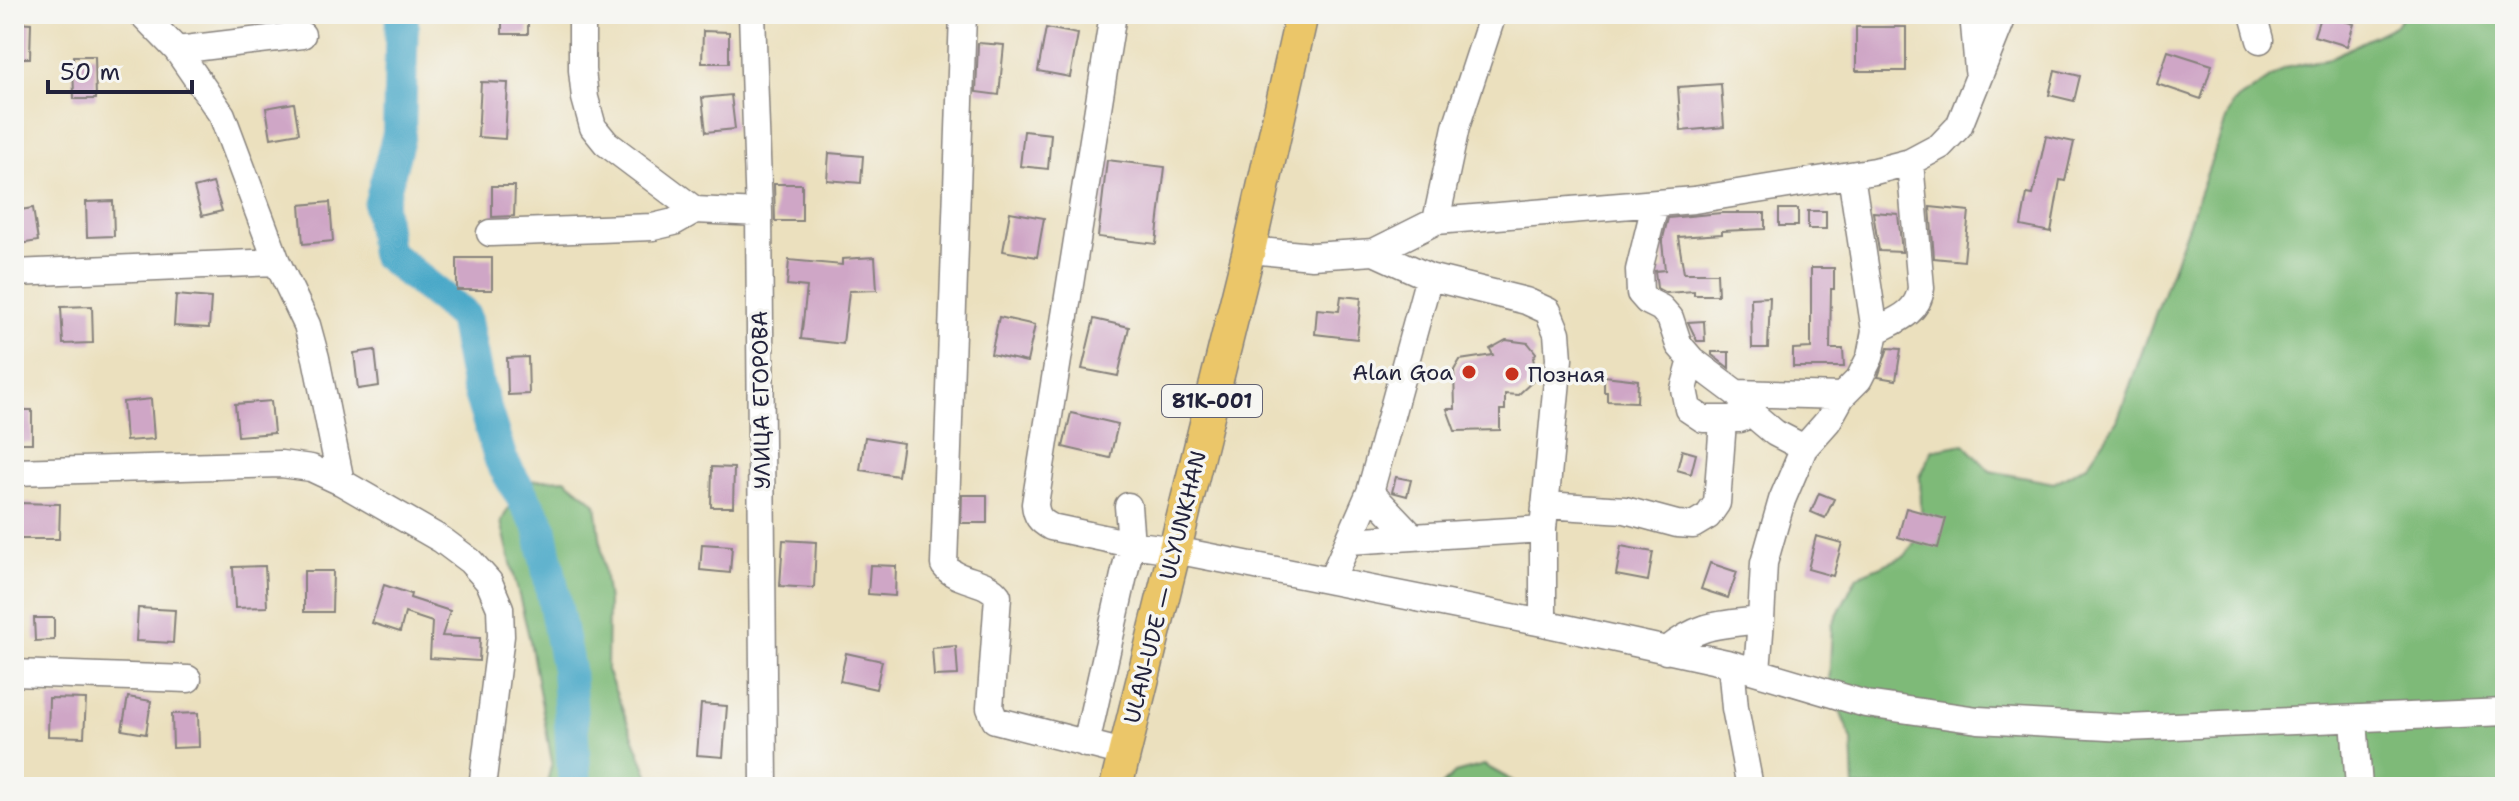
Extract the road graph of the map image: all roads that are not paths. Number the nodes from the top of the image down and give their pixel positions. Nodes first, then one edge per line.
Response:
1 (142, 14) edge
2 (582, 14) edge
3 (752, 14) edge
4 (963, 14) edge
5 (1113, 14) edge
6 (1302, 14) edge
7 (1493, 14) edge
8 (1973, 14) edge
9 (2004, 14) edge
10 (2253, 14) edge
11 (302, 35) dead end
12 (2260, 40) dead end
13 (177, 50) junction
14 (1978, 76) junction
15 (1910, 162) junction
16 (1851, 175) junction
17 (1655, 205) junction
18 (695, 210) junction
19 (759, 213) junction
20 (1436, 221) junction
21 (490, 233) dead end
22 (1249, 250) junction
23 (1374, 252) junction
24 (277, 262) junction
25 (14, 273) edge
26 (1429, 277) junction
27 (1875, 331) junction
28 (1692, 360) junction
29 (1736, 393) junction
30 (1842, 396) junction
31 (1756, 417) junction
32 (1723, 421) junction
33 (1804, 448) junction
34 (14, 472) edge
35 (341, 482) junction
36 (1370, 492) junction
37 (1128, 506) dead end
38 (1544, 517) junction
39 (1413, 537) junction
40 (1349, 541) junction
41 (1131, 544) junction
42 (1175, 550) junction
43 (1331, 581) junction
44 (1761, 620) junction
45 (1543, 623) junction
46 (1666, 651) junction
47 (1731, 664) junction
48 (1757, 671) junction
49 (14, 673) edge
50 (188, 679) dead end
51 (2505, 712) edge
52 (2354, 720) junction
53 (1086, 744) junction
54 (1124, 753) junction
55 (482, 787) edge
56 (764, 787) edge
57 (1116, 787) edge
58 (1750, 787) edge
59 (2359, 787) edge

1 - 13 street
2 - 18 street
3 - 19 street, УЛИЦА ЕГОРОВА
4 - 53 street
5 - 41 street
6 - 22 main road, ULAN-UDE — ULYUNKHAN / 81К-001
7 - 20 street
8 - 14 street
9 - 14 street
10 - 12 street
11 - 13 street
13 - 24 street
14 - 15 street
15 - 16 street
15 - 27 street
16 - 17 street
16 - 27 street
17 - 20 street
17 - 28 street
18 - 19 street
18 - 21 street
19 - 56 street, УЛИЦА ЕГОРОВА
20 - 23 street
22 - 23 street
22 - 42 main road, ULAN-UDE — ULYUNKHAN / 81К-001
23 - 26 street
24 - 25 street
24 - 35 street
26 - 36 street
26 - 38 street
27 - 30 street
28 - 29 street
28 - 32 street
29 - 30 street
29 - 31 street
30 - 33 street
31 - 32 street
31 - 33 street
32 - 38 street
33 - 44 street
34 - 35 street
35 - 55 street
36 - 39 street
36 - 40 street
37 - 41 street
38 - 39 street
38 - 45 street
39 - 40 street
40 - 43 street
41 - 42 street
41 - 53 street
42 - 43 street
42 - 54 main road, ULAN-UDE — ULYUNKHAN / 81К-001
43 - 45 street
44 - 46 street
44 - 48 street
45 - 46 street
46 - 47 street
47 - 48 street
47 - 58 street
48 - 52 street
49 - 50 street
51 - 52 street
52 - 59 street
53 - 54 street
54 - 57 main road, ULAN-UDE — ULYUNKHAN / 81К-001

